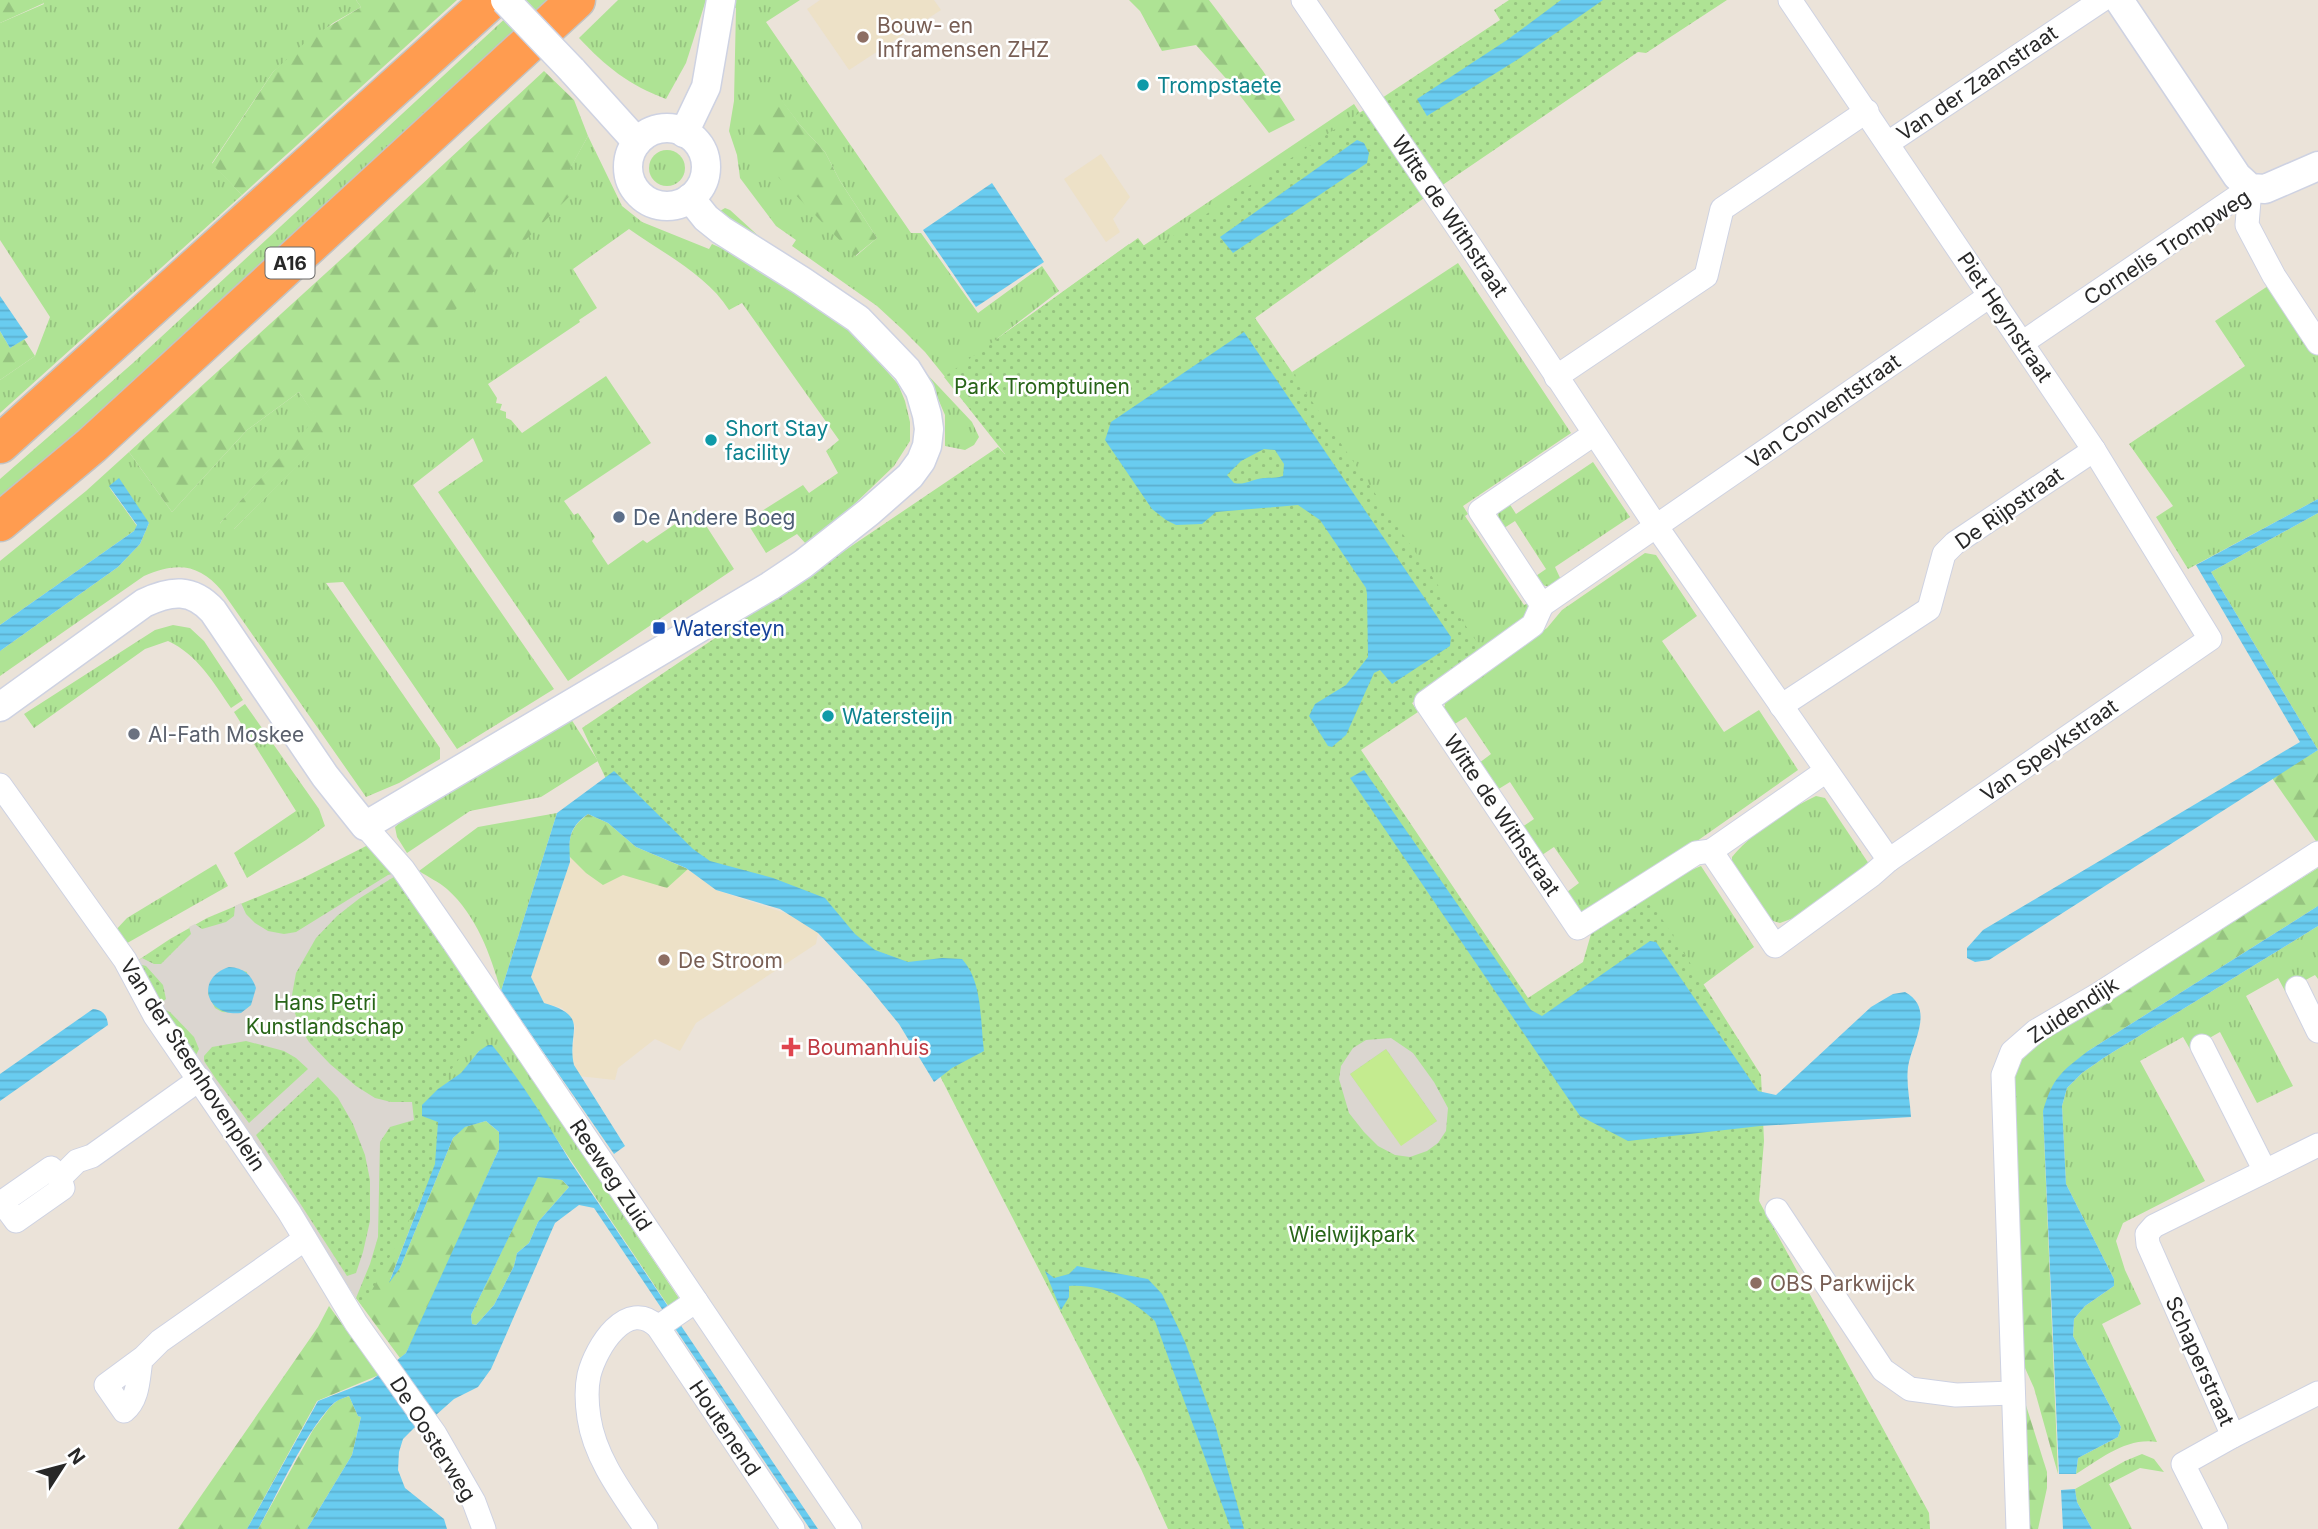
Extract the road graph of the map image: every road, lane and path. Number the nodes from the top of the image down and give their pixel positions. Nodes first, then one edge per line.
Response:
1 (491, 0) edge
2 (505, 0) edge
3 (576, 0) edge
4 (721, 0) edge
5 (1303, 0) edge
6 (1790, 0) edge
7 (2102, 0) edge
8 (2119, 0) edge
9 (1867, 111) junction
10 (684, 133) junction
11 (637, 142) junction
12 (1888, 143) junction
13 (2318, 166) edge
14 (2250, 188) junction
15 (690, 198) junction
16 (1991, 295) junction
17 (2022, 342) junction
18 (2318, 343) edge
19 (1556, 377) junction
20 (1594, 434) junction
21 (0, 444) edge
22 (2094, 450) junction
23 (0, 522) edge
24 (1656, 526) junction
25 (1542, 605) junction
26 (2210, 639) joint
27 (1781, 706) junction
28 (0, 707) edge
29 (1826, 771) junction
30 (0, 785) edge
31 (365, 826) junction
32 (1711, 851) junction
33 (2318, 853) edge
34 (1889, 860) junction
35 (2297, 988) dead end
36 (2318, 1031) edge
37 (2202, 1045) dead end
38 (200, 1079) junction
39 (2318, 1145) edge
40 (2265, 1171) junction
41 (60, 1178) dead end
42 (1777, 1210) dead end
43 (305, 1238) junction
44 (690, 1305) junction
45 (658, 1327) junction
46 (376, 1352) joint
47 (141, 1360) dead end
48 (2013, 1393) junction
49 (2318, 1393) edge
50 (2233, 1436) junction
51 (484, 1529) edge
52 (646, 1529) edge
53 (793, 1529) edge
54 (850, 1529) edge
55 (2018, 1529) edge
56 (2216, 1529) edge

1 - 21 highway
2 - 11 street, bridge
3 - 23 highway, A16
4 - 10 street
5 - 19 street, Witte de Withstraat
6 - 9 street, Piet Heynstraat
7 - 12 street, Van der Zaanstraat
8 - 14 street
9 - 12 street, Piet Heynstraat
9 - 19 street
10 - 11 street
10 - 15 street
11 - 15 street
12 - 16 street, Piet Heynstraat
13 - 14 street, Cornelis Trompweg
14 - 17 street, Cornelis Trompweg
14 - 18 street
15 - 31 street
16 - 17 street, Piet Heynstraat
16 - 24 street, Van Conventstraat
17 - 22 street, Piet Heynstraat
19 - 20 street, Witte de Withstraat
20 - 24 street, Witte de Withstraat
20 - 25 street
22 - 26 street, Piet Heynstraat
22 - 27 street, De Rijpstraat
24 - 25 street, Witte de Withstraat
24 - 27 street, Witte de Withstraat
25 - 32 street, Witte de Withstraat
26 - 34 street, Van Speykstraat
27 - 29 street, Witte de Withstraat
28 - 31 street
29 - 32 street, Witte de Withstraat
29 - 34 street, Witte de Withstraat
30 - 38 street, Van der Steenhovenplein
31 - 44 street, Reeweg Zuid
32 - 34 street
33 - 48 street, Zuidendijk
35 - 36 street
37 - 40 street
38 - 41 street
38 - 43 street, Van der Steenhovenplein
39 - 40 street
40 - 50 street, Schaperstraat
42 - 48 street
43 - 46 street, Van der Steenhovenplein
43 - 47 street
44 - 45 street
44 - 54 street, Reeweg Zuid
45 - 52 street
45 - 53 street, Houtenend
46 - 51 street, De Oosterweg
48 - 55 street, Zuidendijk
49 - 50 street
50 - 56 street, Schaperstraat

